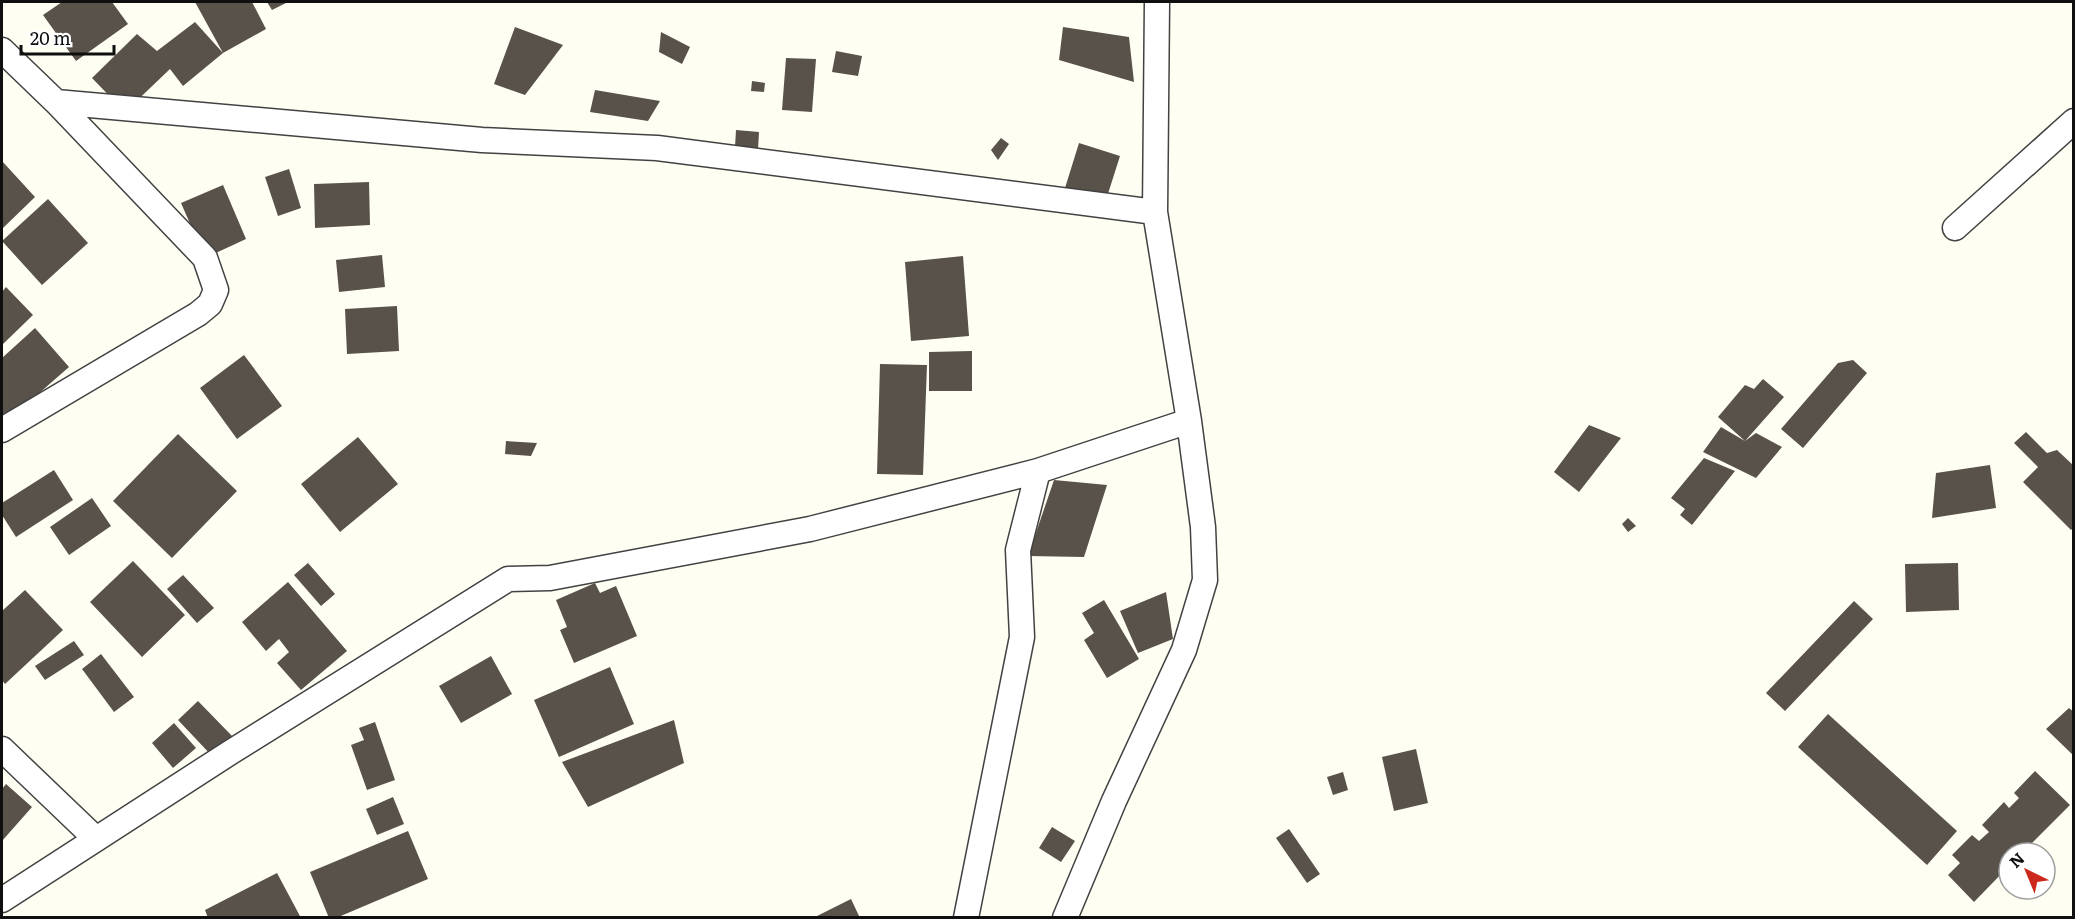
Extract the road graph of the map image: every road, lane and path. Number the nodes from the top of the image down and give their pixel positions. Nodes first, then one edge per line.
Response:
1 (1156, 2) edge
2 (2, 50) edge
3 (56, 102) junction
4 (2073, 121) edge
5 (1155, 212) junction
6 (1954, 228) dead end
7 (1189, 421) junction
8 (2, 430) edge
9 (1038, 471) junction
10 (2, 749) edge
11 (96, 839) junction
12 (2, 900) edge
13 (966, 918) edge
14 (1065, 918) edge

1 - 5 street
2 - 3 street
3 - 5 street
3 - 8 street
4 - 6 street
5 - 7 street
7 - 9 street
7 - 14 street
9 - 11 street
9 - 13 street
10 - 11 street
11 - 12 street

